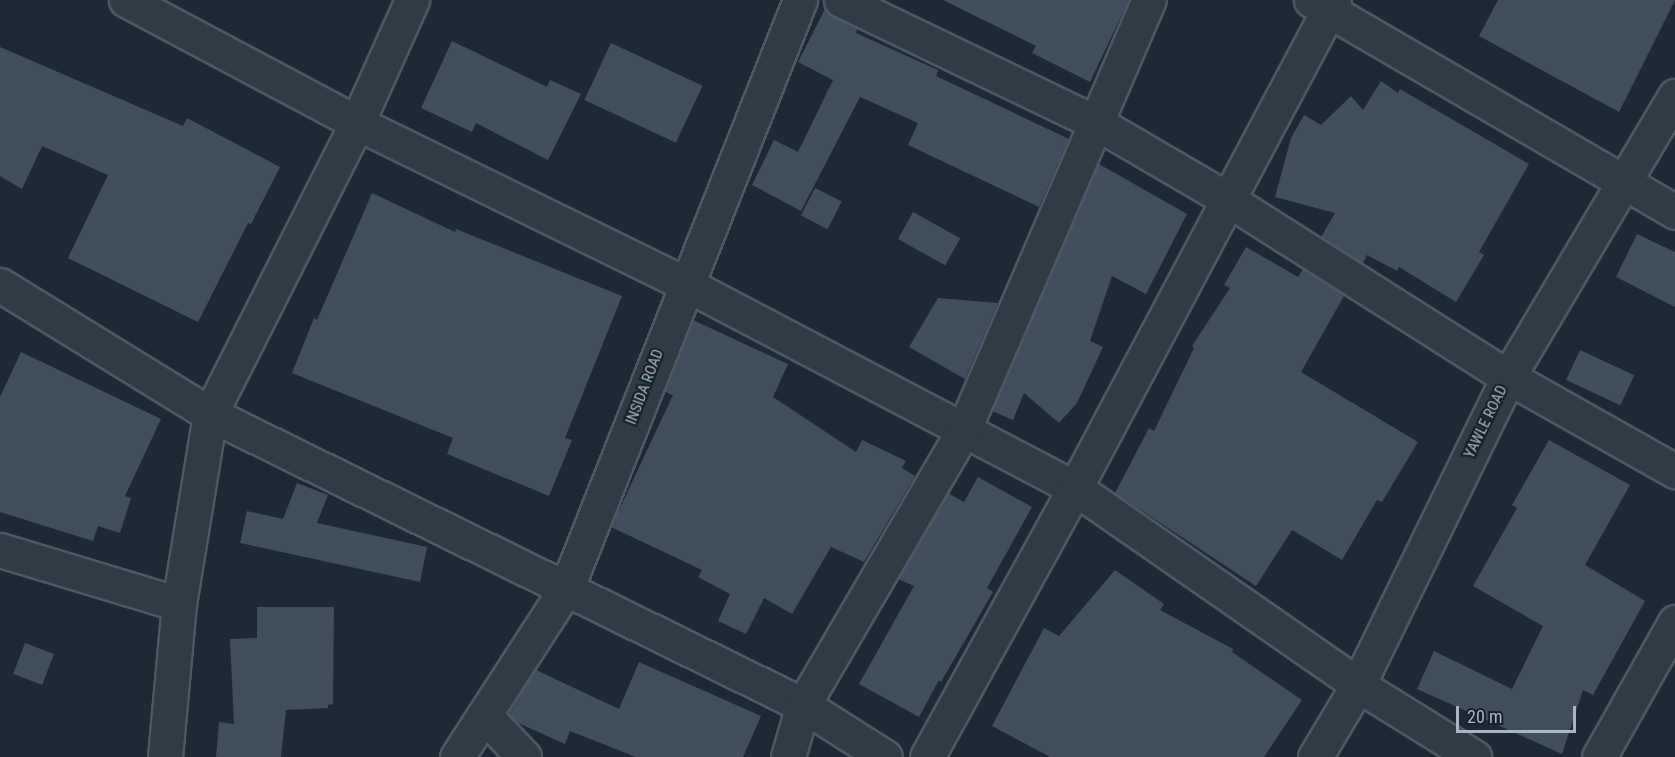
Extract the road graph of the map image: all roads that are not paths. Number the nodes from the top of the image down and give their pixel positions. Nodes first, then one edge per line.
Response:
1 (126, 0) edge
2 (412, 0) edge
3 (800, 0) edge
4 (841, 0) edge
5 (1149, 0) edge
6 (1324, 3) edge
7 (1675, 96) edge
8 (357, 123) junction
9 (1097, 123) junction
10 (1626, 183) junction
11 (1227, 199) junction
12 (1675, 212) edge
13 (686, 284) junction
14 (0, 285) edge
15 (1509, 377) junction
16 (210, 414) junction
17 (964, 429) junction
18 (1675, 471) edge
19 (1076, 488) junction
20 (1, 554) edge
21 (567, 587) junction
22 (179, 604) junction
23 (1675, 622) edge
24 (1358, 685) junction
25 (803, 705) junction
26 (484, 715) junction
27 (165, 757) edge
28 (458, 757) edge
29 (524, 757) edge
30 (788, 757) edge
31 (885, 757) edge
32 (927, 757) edge
33 (1315, 757) edge
34 (1474, 757) edge
35 (1599, 757) edge

1 - 8 street
2 - 8 street
3 - 13 street, INSIDA ROAD
4 - 9 street
5 - 9 street
6 - 10 street
6 - 11 street
7 - 10 street, YAWLE ROAD
8 - 13 street
8 - 16 street
9 - 11 street
9 - 17 street
10 - 12 street
10 - 15 street, YAWLE ROAD
11 - 15 street
11 - 19 street
13 - 17 street
13 - 21 street, INSIDA ROAD
14 - 16 street
15 - 18 street
15 - 24 street, YAWLE ROAD
16 - 21 street
16 - 22 street
17 - 19 street
17 - 25 street
19 - 24 street
19 - 32 street
20 - 22 street
21 - 25 street
21 - 26 street, INSIDA ROAD
22 - 27 street
23 - 35 street
24 - 33 street, YAWLE ROAD
24 - 34 street
25 - 30 street
25 - 31 street
26 - 28 street, INSIDA ROAD
26 - 29 street

